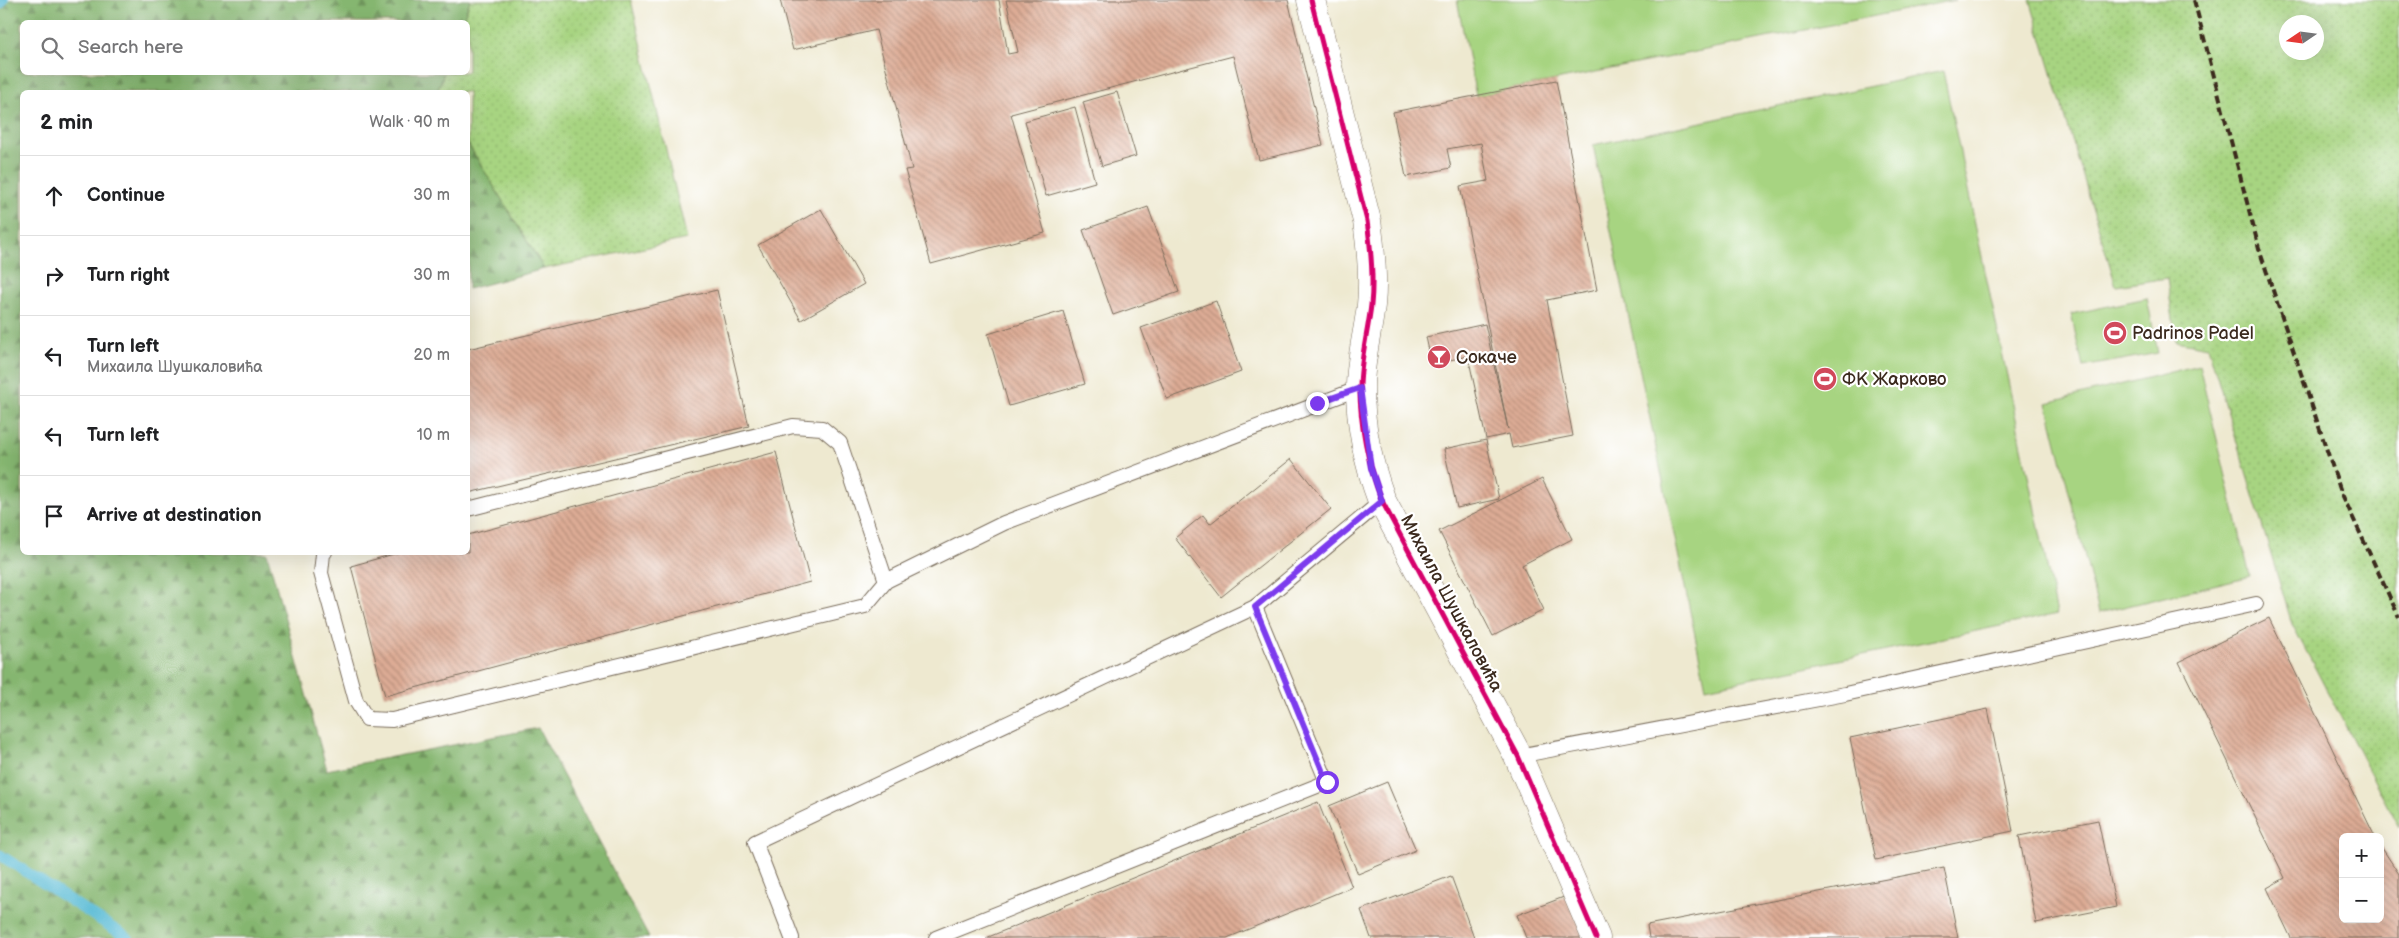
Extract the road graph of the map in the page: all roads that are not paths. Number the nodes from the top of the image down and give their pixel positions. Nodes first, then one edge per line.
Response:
1 (1311, 0) edge
2 (1360, 388) junction
3 (1382, 501) junction
4 (470, 508) edge
5 (324, 555) edge
6 (886, 581) junction
7 (2256, 604) dead end
8 (1255, 607) junction
9 (1518, 756) junction
10 (792, 938) edge
11 (936, 938) edge
12 (1596, 938) edge

1 - 2 street, Михаила Шушкаловића
2 - 3 street, Михаила Шушкаловића
2 - 6 lane
3 - 8 lane
3 - 9 street, Михаила Шушкаловића
4 - 6 lane
5 - 6 lane
7 - 9 lane
8 - 10 lane
8 - 11 lane
9 - 12 street, Михаила Шушкаловића

